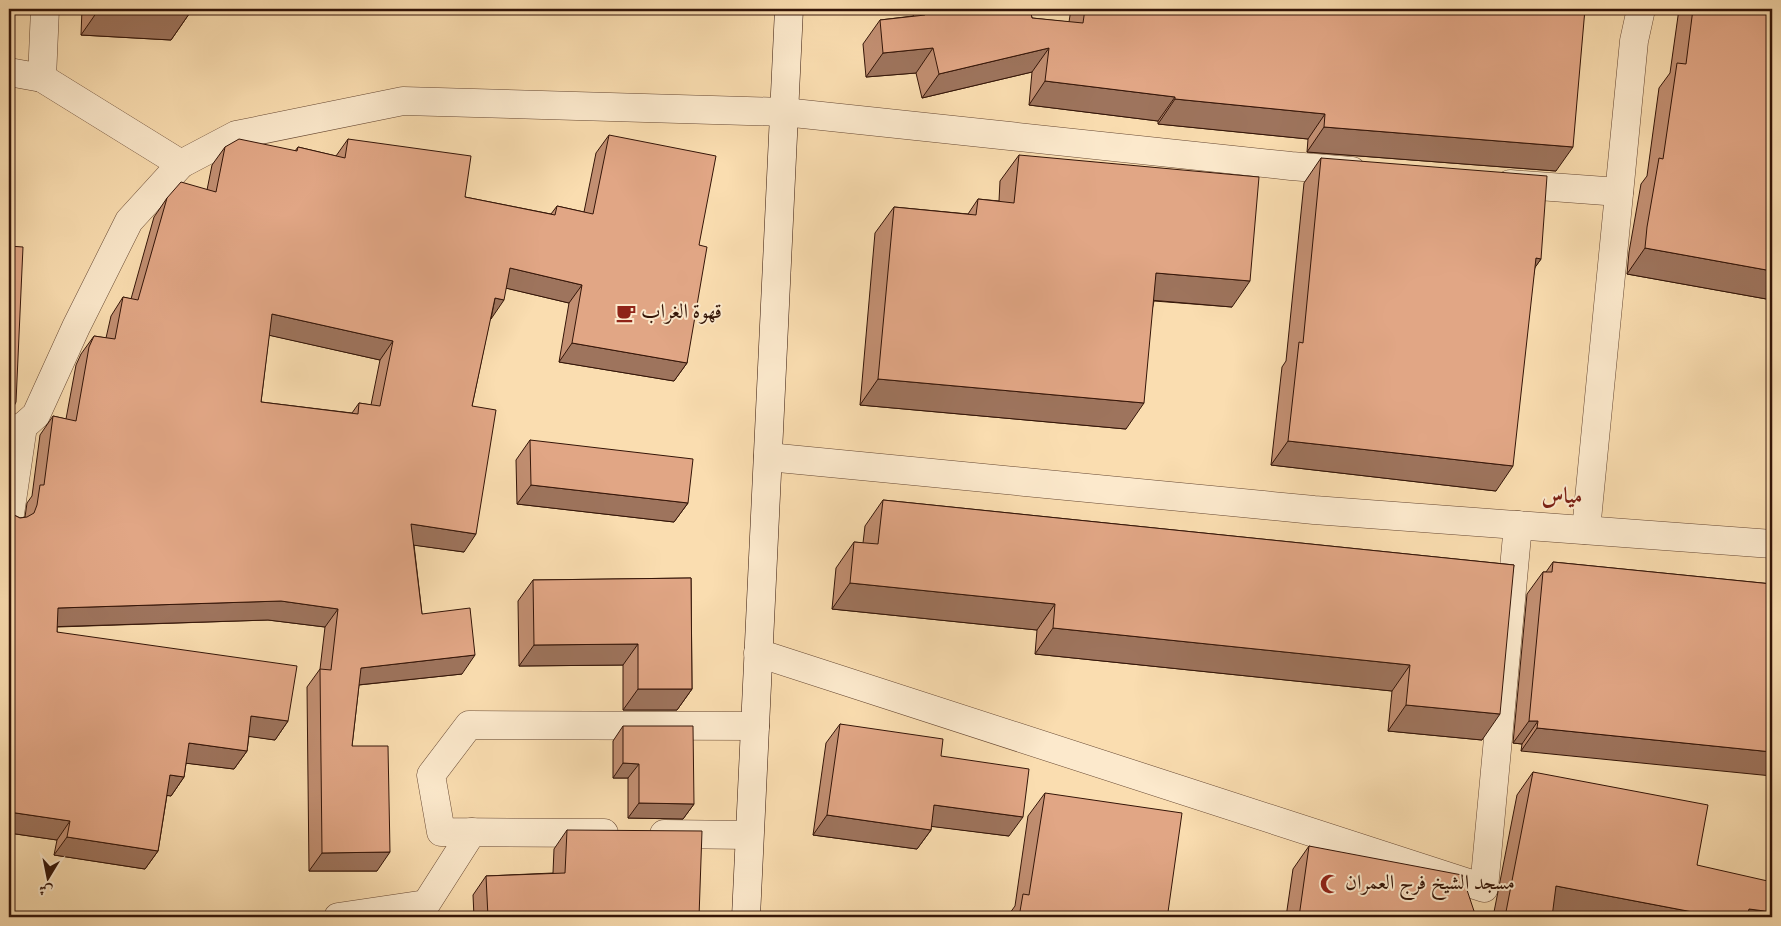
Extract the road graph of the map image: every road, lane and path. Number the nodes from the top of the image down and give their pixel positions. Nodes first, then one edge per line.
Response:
1 (45, 9) edge
2 (789, 9) edge
3 (1641, 9) edge
4 (9, 72) edge
5 (42, 78) junction
6 (784, 112) junction
7 (181, 164) junction
8 (1381, 173) edge
9 (1490, 182) edge
10 (1619, 192) junction
11 (16, 432) edge
12 (768, 457) junction
13 (9, 521) edge
14 (1518, 525) junction
15 (1586, 530) junction
16 (1772, 544) edge
17 (758, 653) junction
18 (755, 726) junction
19 (472, 832) junction
20 (749, 835) junction
21 (338, 917) edge
22 (746, 917) edge

1 - 5 street
2 - 6 street
3 - 10 street
4 - 5 street
5 - 7 street
6 - 7 street
6 - 8 street
6 - 12 street
7 - 11 street
9 - 10 street
10 - 15 street
11 - 13 street
12 - 14 street
12 - 17 street
14 - 15 street
14 - 17 street
15 - 16 street
17 - 18 street
18 - 19 street
18 - 20 street
19 - 20 street
19 - 21 street
20 - 22 street

